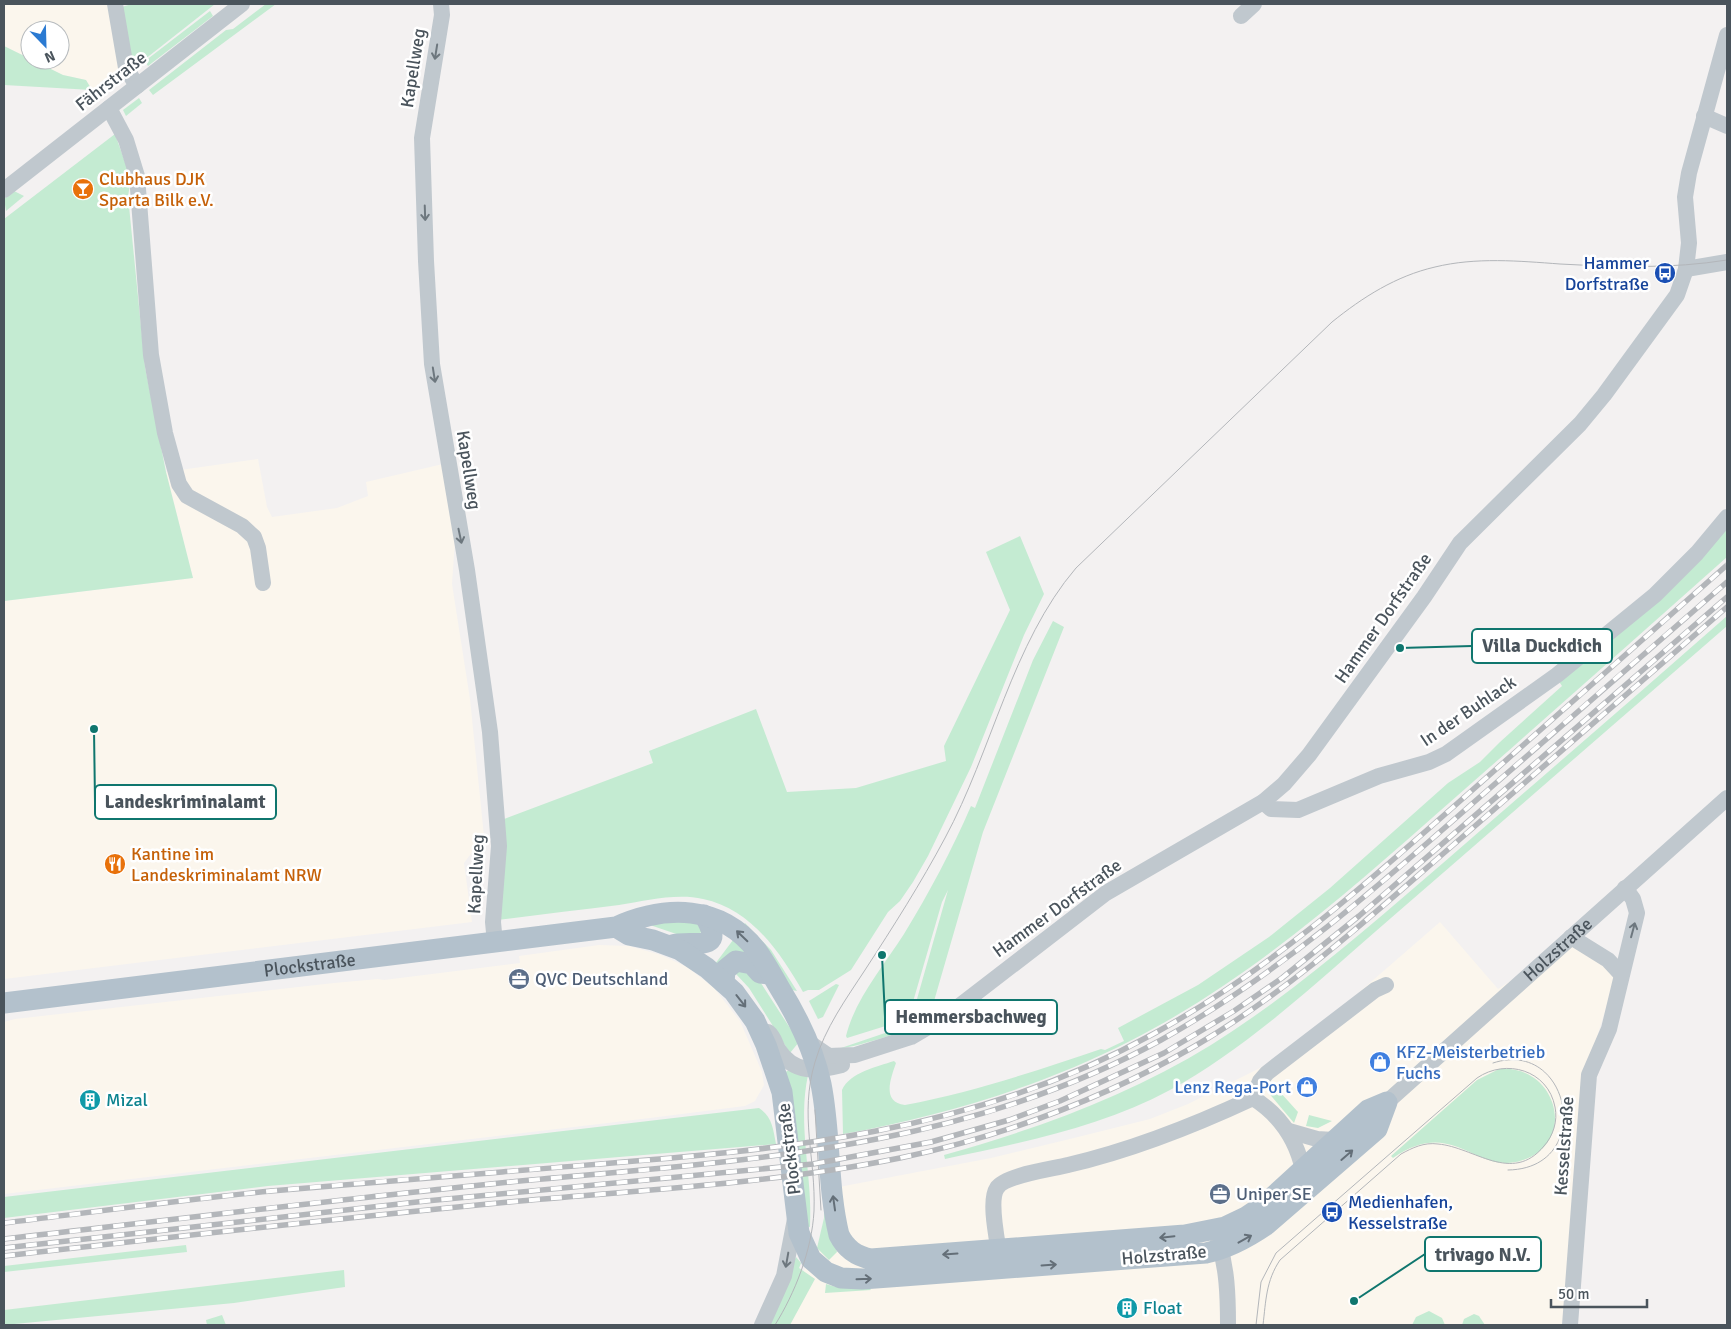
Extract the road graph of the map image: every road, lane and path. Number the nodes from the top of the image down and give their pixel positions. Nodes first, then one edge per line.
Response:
1 (115, 4) edge
2 (242, 4) edge
3 (441, 4) edge
4 (1254, 4) edge
5 (1241, 16) dead end
6 (1727, 35) edge
7 (137, 86) junction
8 (109, 108) junction
9 (1704, 116) junction
10 (1727, 126) edge
11 (6, 184) edge
12 (1727, 262) edge
13 (1686, 269) junction
14 (1727, 517) edge
15 (263, 583) dead end
16 (1727, 798) edge
17 (1263, 802) junction
18 (1625, 888) junction
19 (704, 915) junction
20 (616, 927) junction
21 (1571, 937) junction
22 (495, 943) junction
23 (669, 946) junction
24 (1621, 974) junction
25 (772, 975) junction
26 (724, 983) junction
27 (1386, 985) dead end
28 (14, 1002) edge
29 (4, 1010) edge
30 (755, 1021) junction
31 (807, 1041) junction
32 (855, 1055) junction
33 (842, 1065) junction
34 (818, 1071) junction
35 (823, 1095) junction
36 (1253, 1098) junction
37 (1387, 1102) junction
38 (1289, 1132) junction
39 (1334, 1140) junction
40 (1303, 1170) junction
41 (796, 1212) junction
42 (1219, 1239) junction
43 (848, 1248) joint
44 (1000, 1260) junction
45 (762, 1325) edge
46 (1228, 1325) edge
47 (1570, 1325) edge

1 - 7 street
2 - 7 street, Fährstraße
3 -> 22 street, Kapellweg
4 - 5 street
6 - 9 street, Hammer Dorfstraße
7 - 8 street, Fährstraße
8 - 11 street, Fährstraße
8 - 15 street
9 - 10 street
9 - 13 street, Hammer Dorfstraße
12 - 13 street
13 - 17 street, Hammer Dorfstraße
14 - 17 street, In der Buhlack
16 - 18 street, Holzstraße
17 - 32 street, Hammer Dorfstraße
18 - 21 street, Holzstraße
24 -> 18 street, Kesselstraße
19 - 20 main road, Plockstraße
19 - 23 main road, Plockstraße
25 -> 19 main road, Plockstraße
20 - 22 main road, Plockstraße
20 - 23 main road, Plockstraße
21 - 24 street
21 - 37 street, Holzstraße
22 - 28 main road, Plockstraße
23 - 26 main road, Plockstraße
24 - 47 street, Kesselstraße
25 - 26 main road
25 - 31 main road, Plockstraße
26 -> 30 main road, Plockstraße
27 - 36 street
28 - 29 main road, Plockstraße
30 - 34 street, Hammer Dorfstraße
30 - 41 main road, Plockstraße
31 - 32 street, Hammer Dorfstraße
31 - 34 main road, Plockstraße
32 - 33 street, Hammer Dorfstraße
33 - 34 street, Hammer Dorfstraße
33 - 35 street, Hammer Dorfstraße
34 - 35 main road, Plockstraße
43 -> 35 main road, Plockstraße
36 - 38 street
36 - 44 street
37 - 39 main road, Holzstraße
42 -> 37 main road, Holzstraße
38 - 39 street
38 - 40 street
39 - 40 main road, Holzstraße
40 - 42 main road, Holzstraße
41 -> 44 main road, Holzstraße
41 -> 45 street, Plockstraße
42 - 44 main road, Holzstraße
42 - 46 street
44 -> 43 main road, Holzstraße

